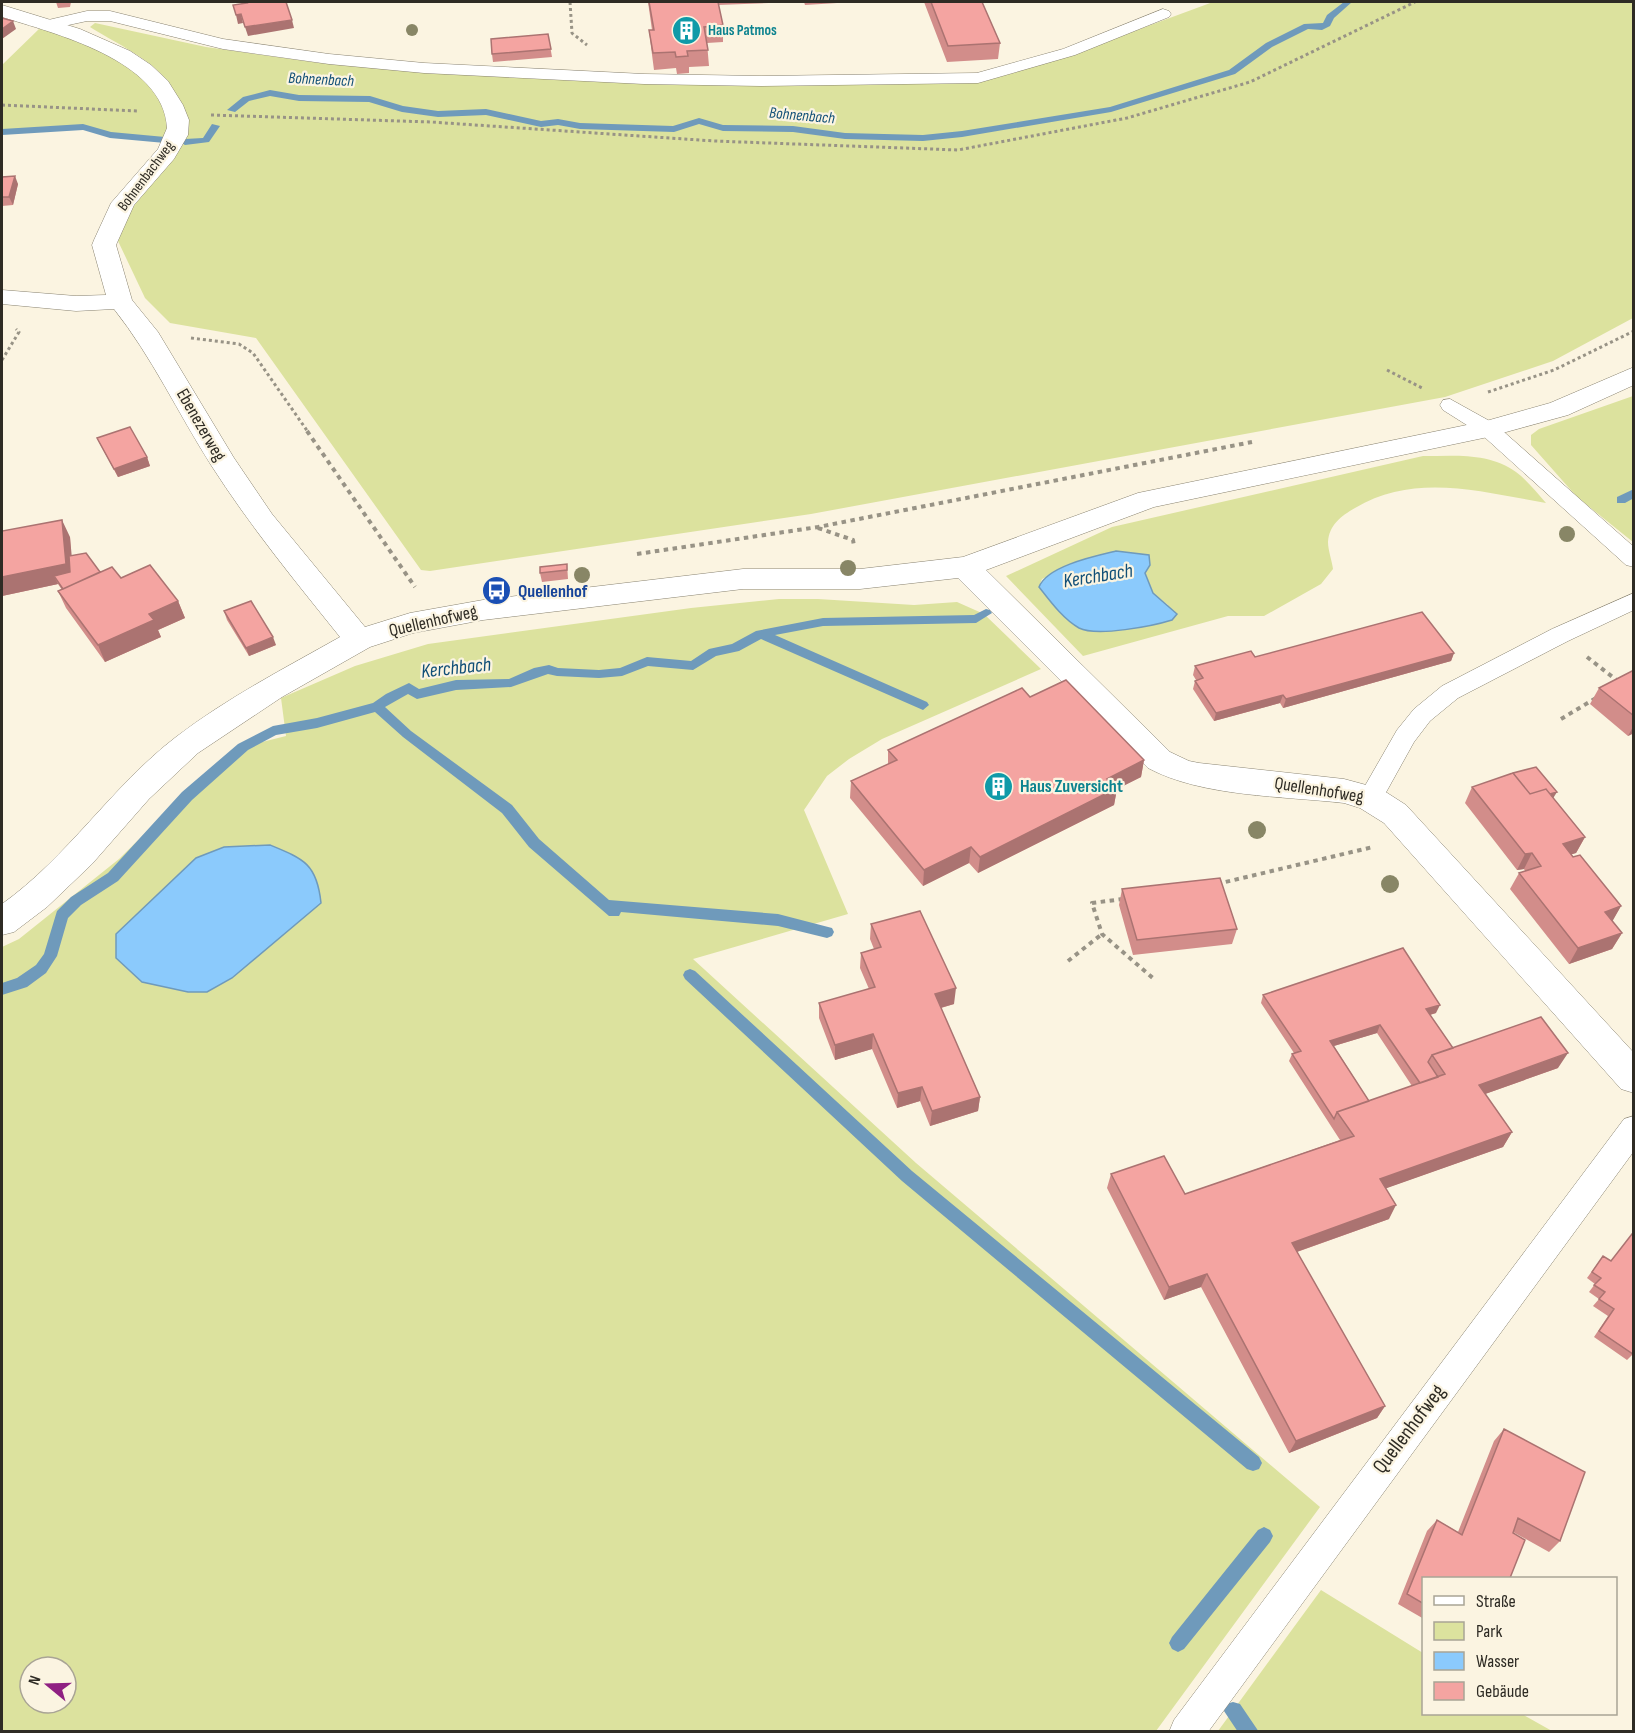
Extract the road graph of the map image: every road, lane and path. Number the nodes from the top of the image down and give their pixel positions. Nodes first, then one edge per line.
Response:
1 (570, 2) edge
2 (1415, 2) edge
3 (2, 11) edge
4 (1163, 14) dead end
5 (50, 24) junction
6 (592, 47) dead end
7 (2, 105) edge
8 (176, 112) junction
9 (2, 297) edge
10 (120, 301) junction
11 (14, 326) dead end
12 (1634, 331) edge
13 (145, 332) junction
14 (2, 360) edge
15 (1387, 370) dead end
16 (1634, 375) edge
17 (1450, 405) junction
18 (1488, 429) junction
19 (1255, 441) dead end
20 (628, 556) dead end
21 (1634, 560) edge
22 (965, 567) junction
23 (405, 590) dead end
24 (1634, 601) edge
25 (359, 640) junction
26 (1608, 673) dead end
27 (1611, 689) edge
28 (1601, 695) edge
29 (1561, 719) dead end
30 (1370, 798) junction
31 (1417, 836) junction
32 (1211, 886) edge
33 (1125, 898) edge
34 (2, 922) edge
35 (1102, 934) junction
36 (1068, 961) dead end
37 (1154, 979) dead end
38 (1634, 1078) edge
39 (1634, 1128) edge
40 (1186, 1731) edge

1 - 6 path
2 - 8 path
3 - 5 street
4 - 5 lane
5 - 8 street
7 - 8 path
8 - 10 street, Bohnenbachweg
9 - 10 street
10 - 13 street, Ebenezerweg
11 - 14 path
12 - 17 path
13 - 23 path
13 - 25 street, Ebenezerweg
15 - 17 path
16 - 18 street, Quellenhofweg
17 - 18 lane
18 - 21 lane
18 - 22 street, Quellenhofweg
19 - 20 path
22 - 25 street, Quellenhofweg
22 - 30 street, Quellenhofweg
24 - 30 lane
25 - 34 street, Quellenhofweg
26 - 27 path
28 - 29 path
30 - 31 street, Quellenhofweg
31 - 32 path
31 - 38 street, Quellenhofweg
33 - 35 path
35 - 36 path
35 - 37 path
39 - 40 lane, Quellenhofweg

